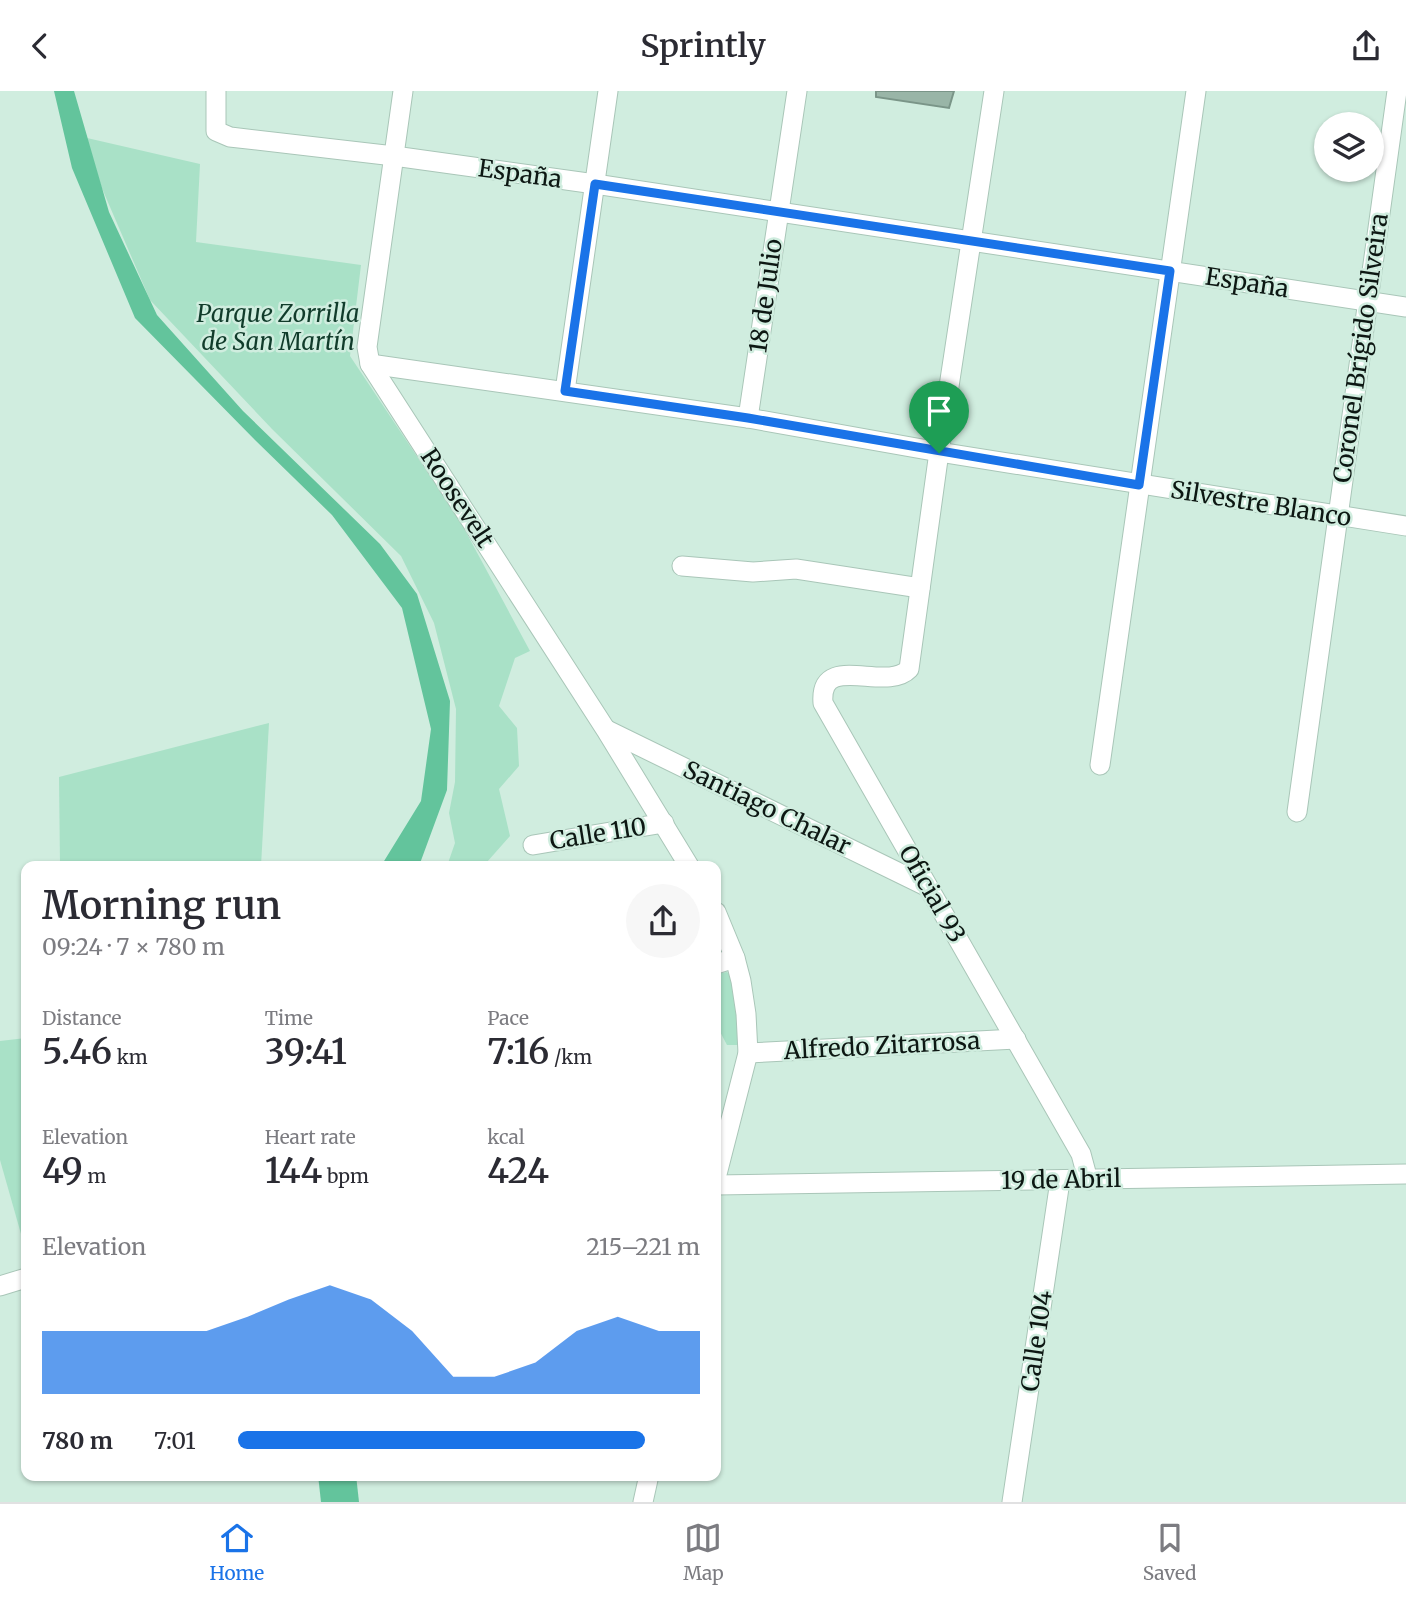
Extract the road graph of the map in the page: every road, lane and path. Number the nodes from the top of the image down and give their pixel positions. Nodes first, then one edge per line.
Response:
1 (216, 91) edge
2 (403, 91) edge
3 (608, 91) edge
4 (797, 91) edge
5 (995, 91) edge
6 (1196, 91) edge
7 (1397, 91) edge
8 (394, 156) junction
9 (595, 184) junction
10 (778, 213) junction
11 (971, 241) junction
12 (1170, 271) junction
13 (1368, 302) junction
14 (1406, 307) edge
15 (370, 364) junction
16 (565, 391) junction
17 (748, 418) junction
18 (939, 453) junction
19 (1139, 485) junction
20 (1337, 515) junction
21 (1406, 526) edge
22 (682, 566) dead end
23 (920, 588) junction
24 (606, 730) junction
25 (1100, 765) dead end
26 (1297, 812) dead end
27 (664, 823) junction
28 (533, 845) dead end
29 (686, 861) edge
30 (928, 887) junction
31 (721, 939) edge
32 (725, 961) edge
33 (1016, 1039) junction
34 (748, 1053) junction
35 (721, 1158) edge
36 (1406, 1174) edge
37 (1088, 1180) junction
38 (1060, 1181) junction
39 (721, 1185) edge
40 (21, 1280) edge
41 (0, 1286) edge
42 (648, 1481) edge
43 (643, 1502) edge
44 (1012, 1502) edge

1 - 8 street, España
2 - 8 street
3 - 9 street
4 - 10 street, 18 de Julio
5 - 11 street
6 - 12 street
7 - 13 street, Coronel Brígido Silveira
8 - 9 street, España
8 - 15 street
9 - 10 street, España
9 - 16 street
10 - 11 street, España
10 - 17 street, 18 de Julio
11 - 12 street, España
11 - 18 street
12 - 13 street, España
12 - 19 street
13 - 14 street, España
13 - 20 street, Coronel Brígido Silveira
15 - 16 street, Silvestre Blanco
15 - 24 street, Roosevelt
16 - 17 street, Silvestre Blanco
17 - 18 street, Silvestre Blanco
18 - 19 street, Silvestre Blanco
18 - 23 street
19 - 20 street, Silvestre Blanco
19 - 25 street
20 - 21 street, Silvestre Blanco
20 - 26 street, Coronel Brígido Silveira
22 - 23 street
23 - 30 street, Oficial 93
24 - 27 street, Roosevelt
24 - 30 street, Santiago Chalar
27 - 28 street, Calle 110
27 - 29 street, Roosevelt
30 - 33 street, Oficial 93
31 - 32 street
32 - 34 street
33 - 34 street, Alfredo Zitarrosa
33 - 37 street, Oficial 93
34 - 35 street
36 - 37 street, 19 de Abril
37 - 38 street, 19 de Abril
38 - 39 street, 19 de Abril
38 - 44 street, Calle 104
40 - 41 street
42 - 43 street

